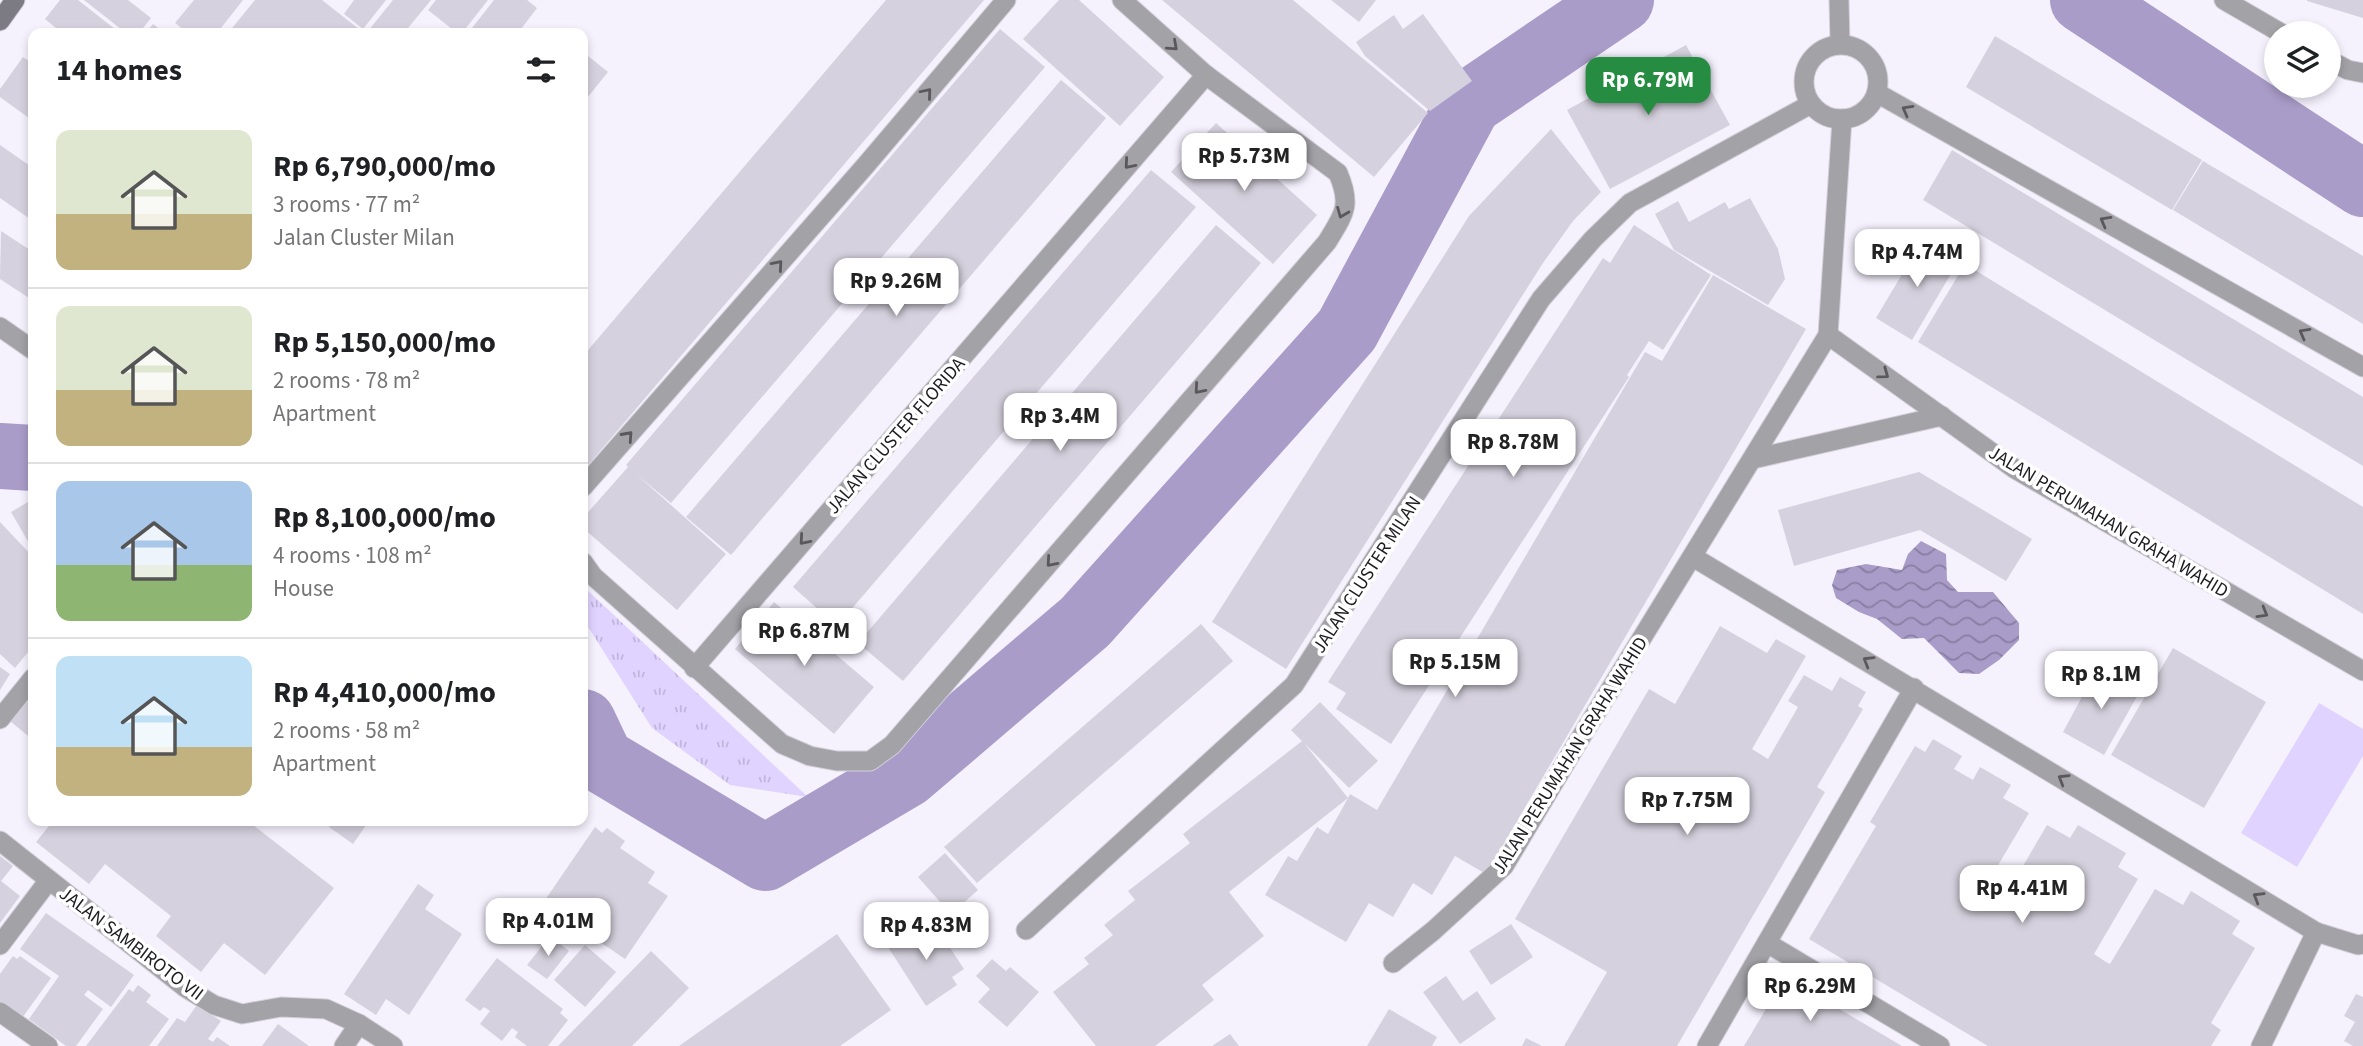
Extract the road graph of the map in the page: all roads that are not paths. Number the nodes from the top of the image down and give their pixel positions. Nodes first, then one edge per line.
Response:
1 (15, 0) edge
2 (1006, 0) edge
3 (1122, 0) edge
4 (1839, 0) edge
5 (2224, 0) edge
6 (0, 21) edge
7 (2264, 23) edge
8 (1840, 44) junction
9 (2341, 66) edge
10 (2363, 73) edge
11 (1206, 75) junction
12 (1877, 93) junction
13 (1811, 104) junction
14 (1842, 119) junction
15 (0, 327) edge
16 (1828, 335) junction
17 (28, 346) edge
18 (2363, 367) edge
19 (1942, 416) junction
20 (1753, 459) junction
21 (588, 481) edge
22 (1693, 557) junction
23 (588, 569) edge
24 (694, 668) junction
25 (2363, 671) edge
26 (28, 684) edge
27 (1914, 688) junction
28 (0, 719) edge
29 (0, 841) edge
30 (49, 880) junction
31 (1026, 930) dead end
32 (2316, 932) junction
33 (1767, 943) junction
34 (2363, 944) edge
35 (0, 945) edge
36 (1394, 962) dead end
37 (0, 1012) edge
38 (359, 1024) junction
39 (48, 1046) edge
40 (344, 1046) edge
41 (393, 1046) edge
42 (1707, 1046) edge
43 (1940, 1046) edge
44 (2260, 1046) edge

1 - 6 main road
21 -> 2 street
3 -> 11 street
4 - 8 street
5 - 7 street
8 - 12 street
8 - 13 street
9 - 10 street
11 -> 24 street, JALAN CLUSTER FLORIDA
11 -> 24 street
12 - 14 street
18 -> 12 street
13 - 14 street
13 - 31 street, JALAN CLUSTER MILAN
14 - 16 street, JALAN PERUMAHAN GRAHA WAHID
15 - 17 street
16 -> 19 street, JALAN PERUMAHAN GRAHA WAHID
16 - 20 street, JALAN PERUMAHAN GRAHA WAHID
19 - 20 street
19 -> 25 street, JALAN PERUMAHAN GRAHA WAHID
20 - 22 street, JALAN PERUMAHAN GRAHA WAHID
27 -> 22 street
22 - 36 street, JALAN PERUMAHAN GRAHA WAHID
23 - 24 street
26 - 28 street
32 -> 27 street
27 - 33 street
29 - 30 street, JALAN SAMBIROTO VII
30 - 35 street
30 - 38 street, JALAN SAMBIROTO VII
32 - 34 street
32 - 44 street
33 - 42 street
33 - 43 street
37 - 39 street
38 - 40 street
38 - 41 street, JALAN SAMBIROTO VII

